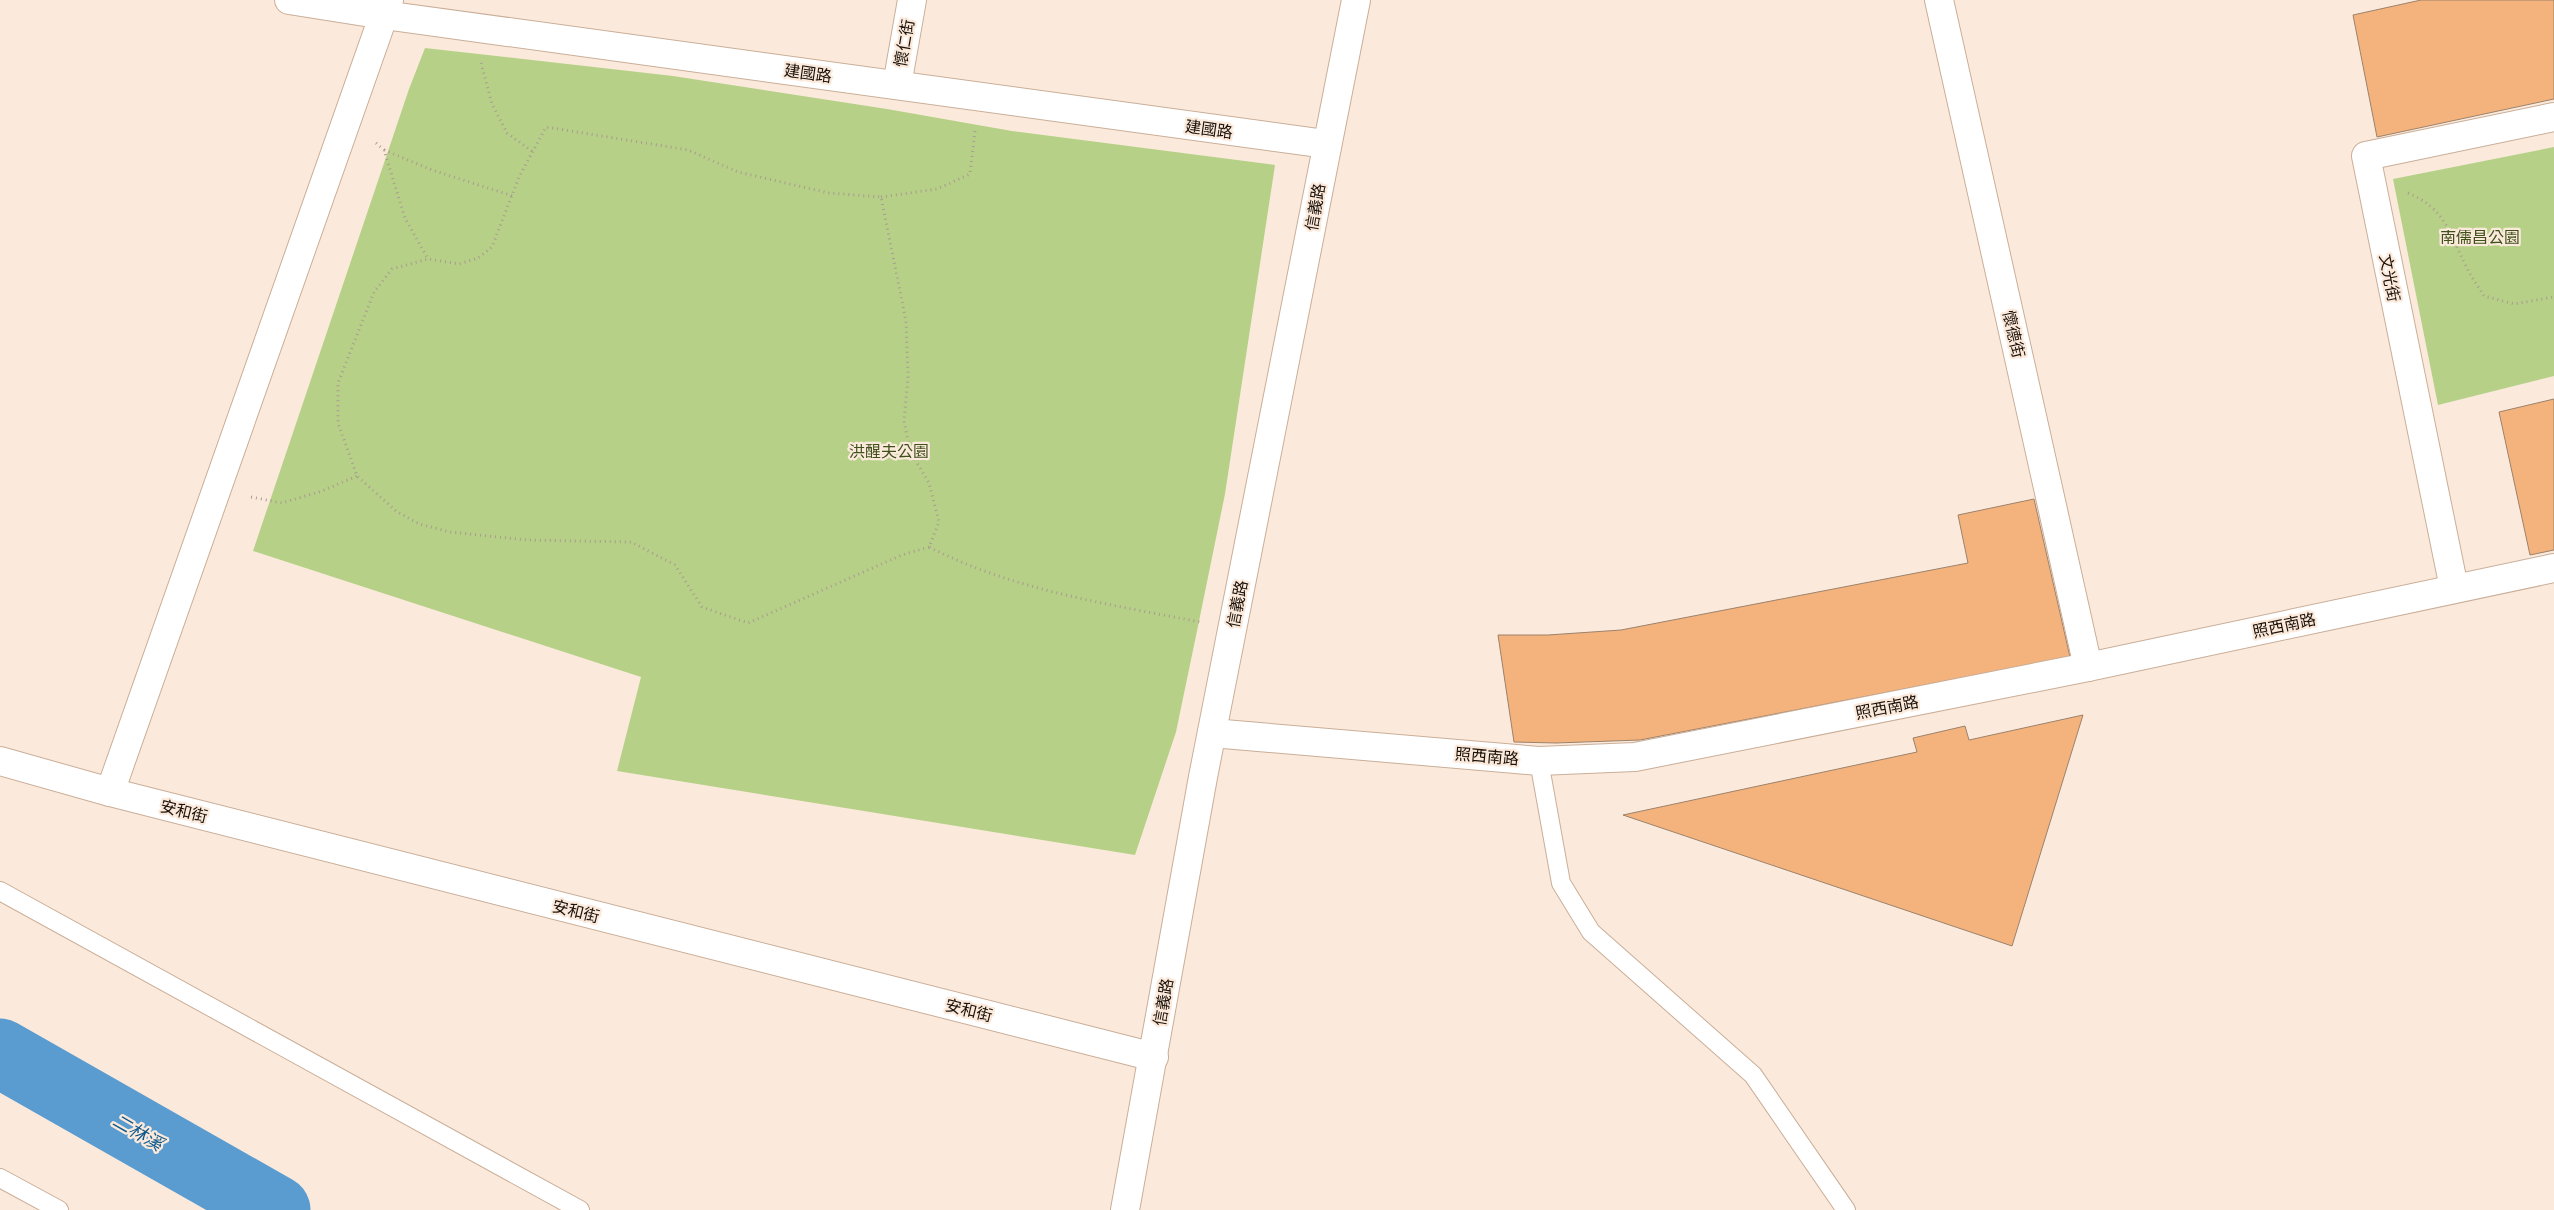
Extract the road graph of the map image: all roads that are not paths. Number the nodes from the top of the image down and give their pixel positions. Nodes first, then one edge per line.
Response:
1 (290, 0) edge
2 (912, 0) edge
3 (1356, 0) edge
4 (1939, 0) edge
5 (387, 8) edge
6 (897, 85) junction
7 (2554, 117) edge
8 (1326, 144) junction
9 (2554, 568) edge
10 (2454, 588) junction
11 (2088, 667) junction
12 (1212, 733) junction
13 (1539, 760) junction
14 (0, 761) edge
15 (110, 792) junction
16 (0, 892) edge
17 (1154, 1057) junction
18 (0, 1178) edge
19 (59, 1210) edge
20 (580, 1210) edge
21 (1125, 1210) edge
22 (1846, 1210) edge

1 - 5 street, 建國路
2 - 6 street, 懷仁街
3 - 8 street, 信義路
4 - 11 street, 懷德街
5 - 6 street, 建國路
5 - 15 street
6 - 8 street, 建國路
7 - 10 street, 文光街
8 - 12 street, 信義路
9 - 10 street, 照西南路
10 - 11 street, 照西南路
11 - 13 street, 照西南路
12 - 13 street, 照西南路
12 - 17 street, 信義路
13 - 22 lane
14 - 15 street, 安和街
15 - 17 street, 安和街
16 - 20 lane
17 - 21 street, 信義路
18 - 19 lane

